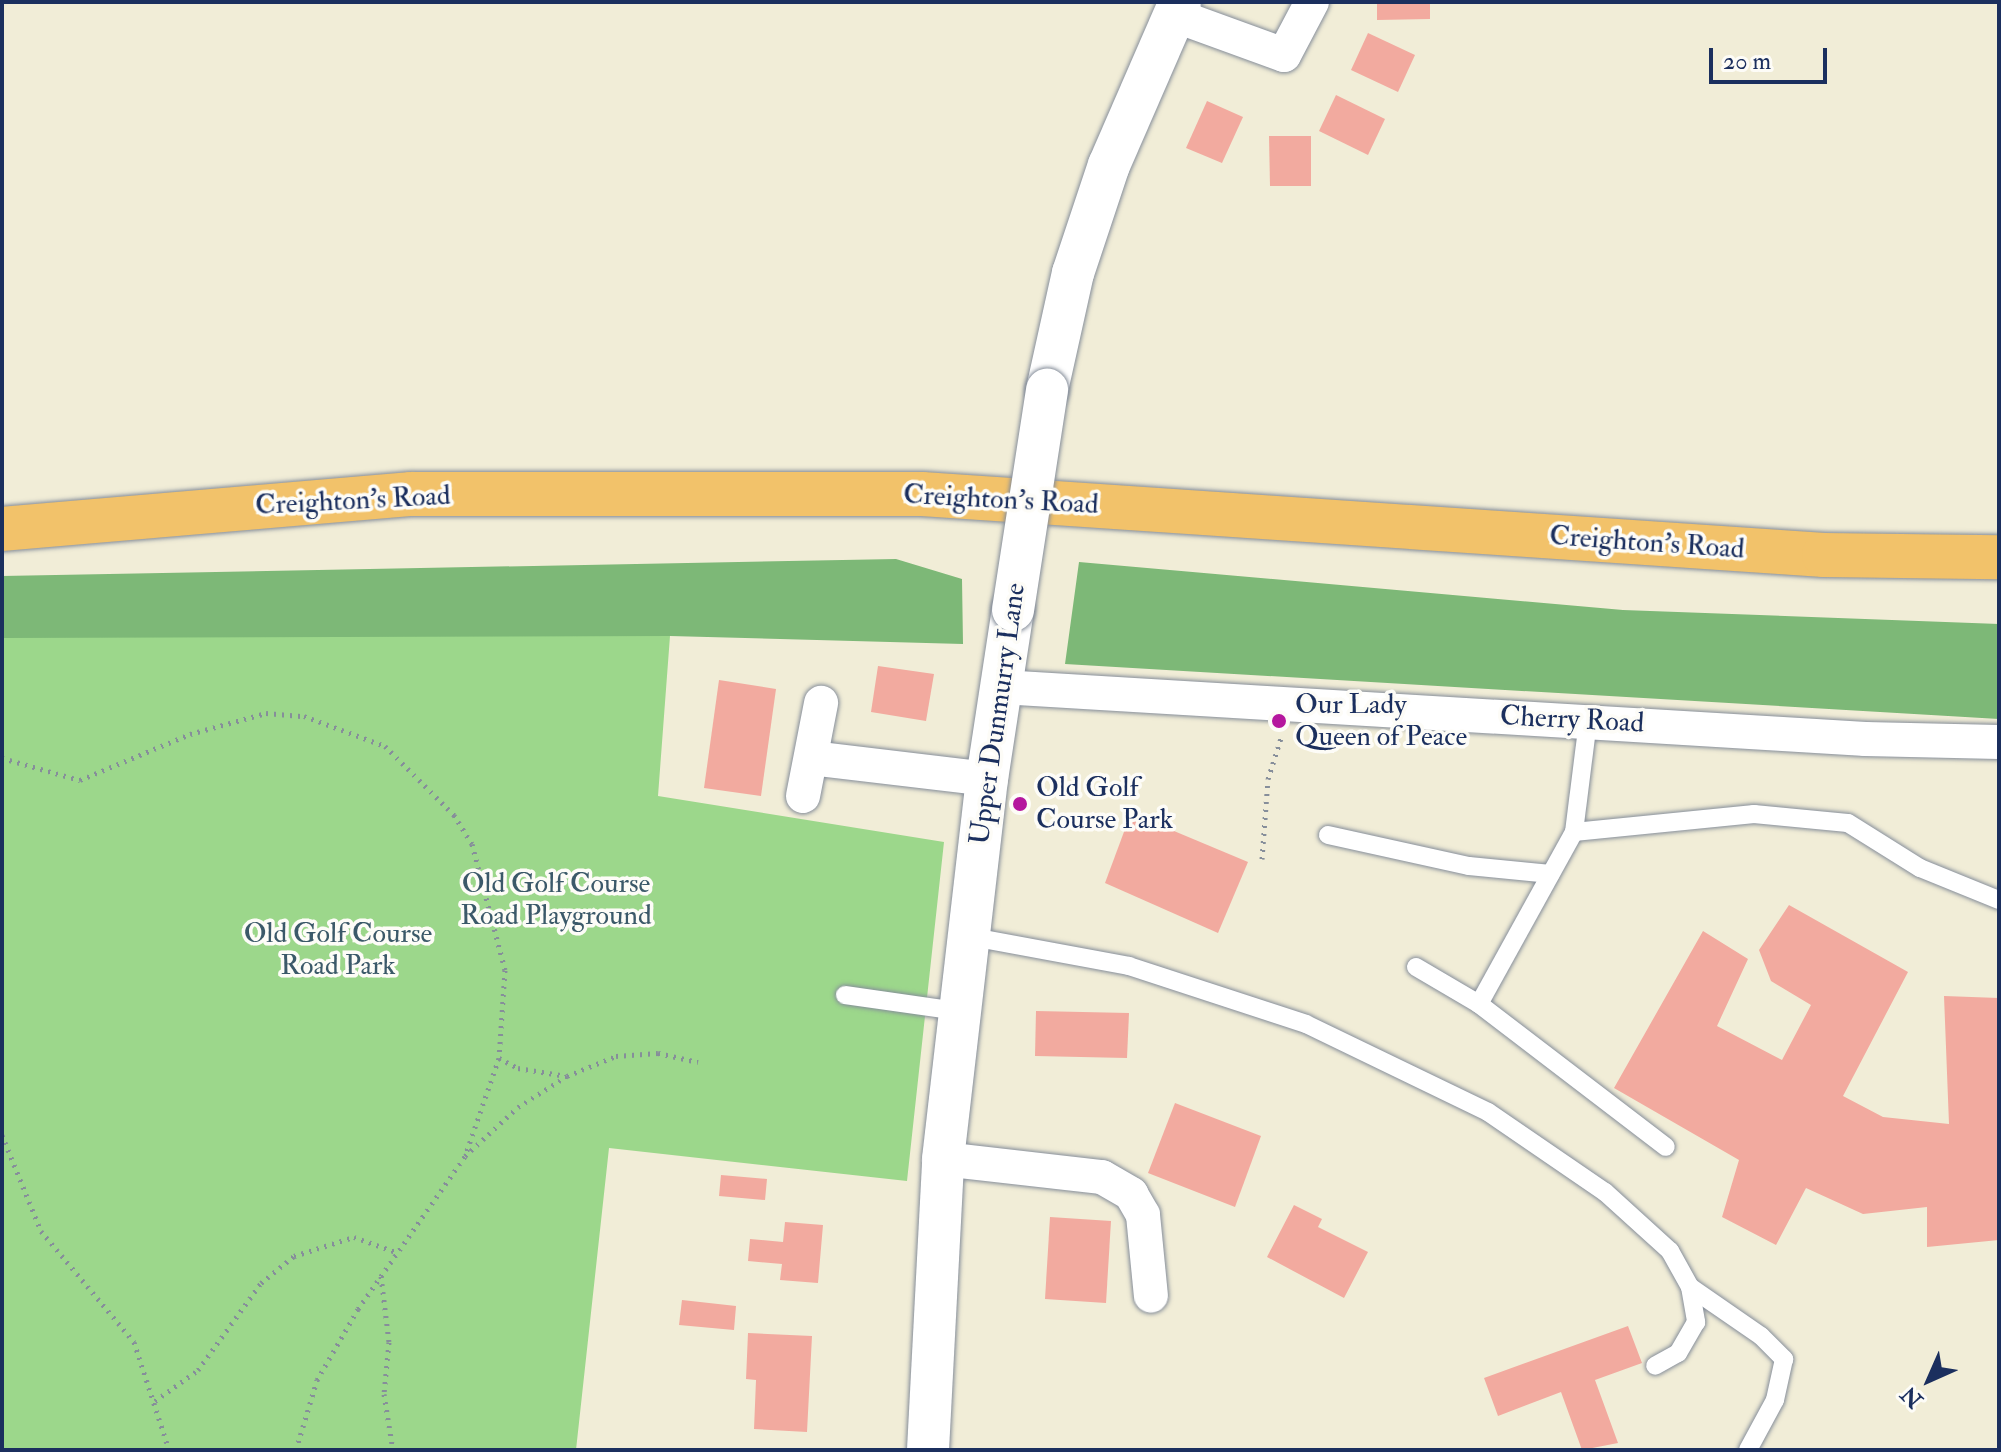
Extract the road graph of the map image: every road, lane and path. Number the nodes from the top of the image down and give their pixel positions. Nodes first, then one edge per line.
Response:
1 (1312, 2) edge
2 (1177, 8) edge
3 (2, 529) edge
4 (1999, 557) edge
5 (1001, 687) junction
6 (821, 703) dead end
7 (1588, 721) junction
8 (1281, 734) dead end
9 (1999, 742) edge
10 (2, 758) edge
11 (811, 758) junction
12 (987, 779) junction
13 (803, 796) dead end
14 (1574, 832) junction
15 (1328, 835) dead end
16 (1262, 859) dead end
17 (1551, 874) junction
18 (1999, 900) edge
19 (967, 936) junction
20 (1416, 967) dead end
21 (845, 995) dead end
22 (1479, 1004) junction
23 (958, 1011) junction
24 (499, 1058) junction
25 (698, 1062) dead end
26 (567, 1076) junction
27 (2, 1135) edge
28 (1666, 1147) dead end
29 (465, 1156) junction
30 (943, 1159) junction
31 (396, 1252) junction
32 (381, 1275) junction
33 (1690, 1287) junction
34 (1151, 1296) dead end
35 (1655, 1366) dead end
36 (155, 1401) junction
37 (169, 1450) edge
38 (296, 1450) edge
39 (393, 1450) edge
40 (928, 1450) edge
41 (1748, 1450) edge

1 - 2 street
2 - 5 street, Upper Dunmurry Lane, bridge
3 - 4 highway, Creighton's Road
5 - 7 street, Cherry Road
5 - 12 street, Upper Dunmurry Lane
6 - 11 street
7 - 9 street, Cherry Road
7 - 14 lane
8 - 16 path
10 - 24 path
11 - 12 street
11 - 13 street
12 - 19 street, Upper Dunmurry Lane
14 - 17 lane
14 - 18 lane
15 - 17 lane
17 - 22 lane
19 - 23 street, Upper Dunmurry Lane
19 - 33 lane
20 - 22 lane
21 - 23 lane
22 - 28 lane
23 - 30 street, Upper Dunmurry Lane
24 - 26 path
24 - 29 path
25 - 26 path
26 - 29 path
27 - 36 path
29 - 31 path
30 - 34 street
30 - 40 street, Upper Dunmurry Lane
31 - 32 path
31 - 36 path
32 - 38 path
32 - 39 path
33 - 35 lane
33 - 41 lane
36 - 37 path

